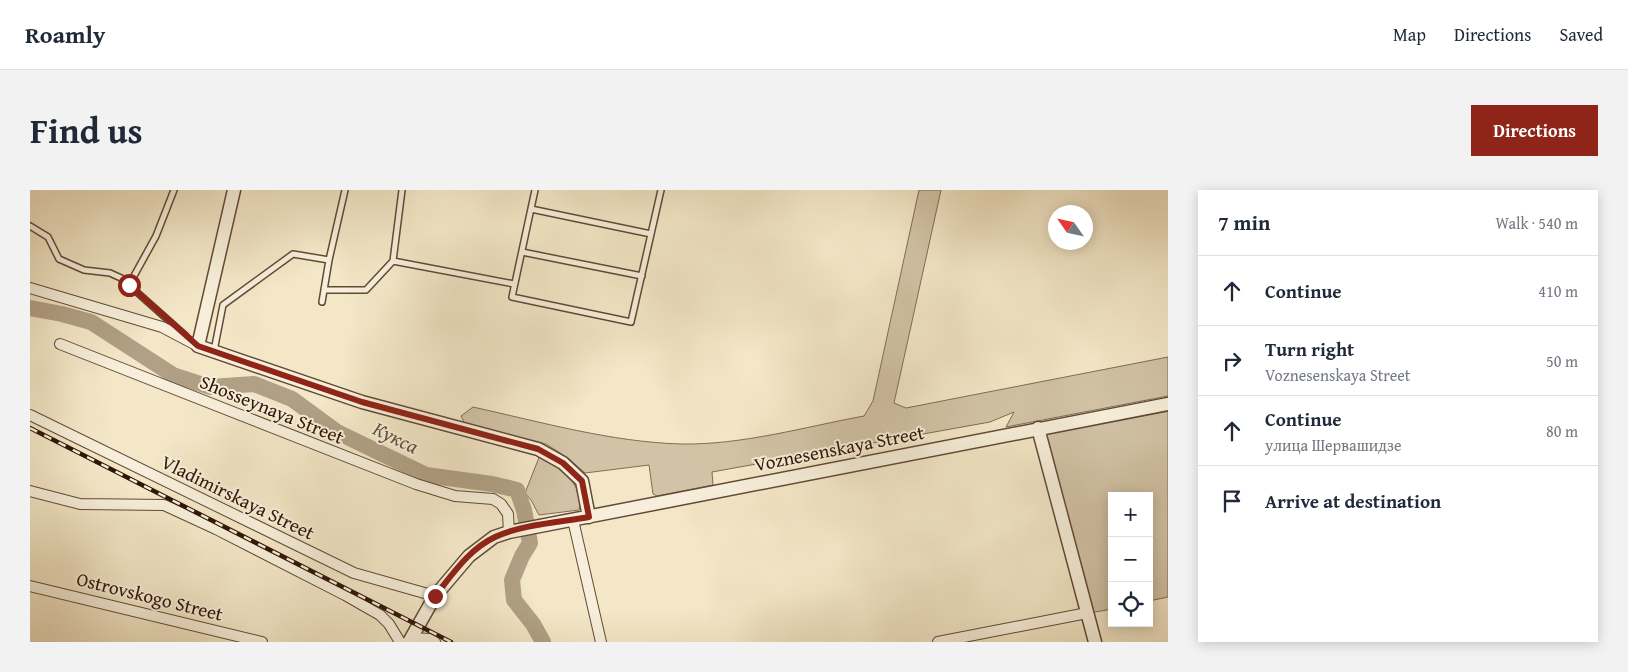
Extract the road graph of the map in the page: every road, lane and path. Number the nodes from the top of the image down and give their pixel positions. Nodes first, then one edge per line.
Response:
1 (174, 190) edge
2 (234, 190) edge
3 (345, 190) edge
4 (402, 190) edge
5 (535, 190) edge
6 (661, 190) edge
7 (531, 210) junction
8 (30, 226) edge
9 (651, 234) junction
10 (522, 252) junction
11 (329, 260) junction
12 (393, 260) junction
13 (642, 276) junction
14 (514, 284) junction
15 (129, 285) junction
16 (30, 288) edge
17 (324, 290) junction
18 (322, 302) dead end
19 (60, 344) dead end
20 (198, 346) junction
21 (213, 352) junction
22 (1168, 404) edge
23 (30, 415) edge
24 (1038, 428) junction
25 (30, 490) edge
26 (589, 517) junction
27 (573, 520) junction
28 (513, 531) junction
29 (30, 586) edge
30 (435, 596) junction
31 (1087, 613) junction
32 (407, 641) edge
33 (262, 642) edge
34 (435, 642) edge
35 (601, 642) edge
36 (938, 642) edge
37 (1095, 642) edge

1 - 15 lane
2 - 20 street
3 - 11 lane
4 - 12 lane
5 - 7 lane
6 - 9 lane
7 - 9 lane
7 - 10 lane
8 - 15 lane
9 - 13 lane
10 - 13 lane
10 - 14 lane
11 - 17 lane
11 - 21 lane
12 - 14 lane
12 - 17 lane
13 - 14 lane
15 - 20 lane
16 - 20 street
17 - 18 lane
19 - 28 street, Shosseynaya Street
20 - 21 street
21 - 26 street
22 - 24 street, Voznesenskaya Street
23 - 30 street, Vladimirskaya Street
24 - 26 street, Voznesenskaya Street
24 - 31 street
25 - 32 street, Vladimirskaya Street
26 - 27 street, Voznesenskaya Street
27 - 28 street, Voznesenskaya Street
27 - 35 street
28 - 30 street, Voznesenskaya Street
29 - 33 street, Ostrovskogo Street
30 - 32 street, Voznesenskaya Street
31 - 36 street
31 - 37 street
32 - 34 street

